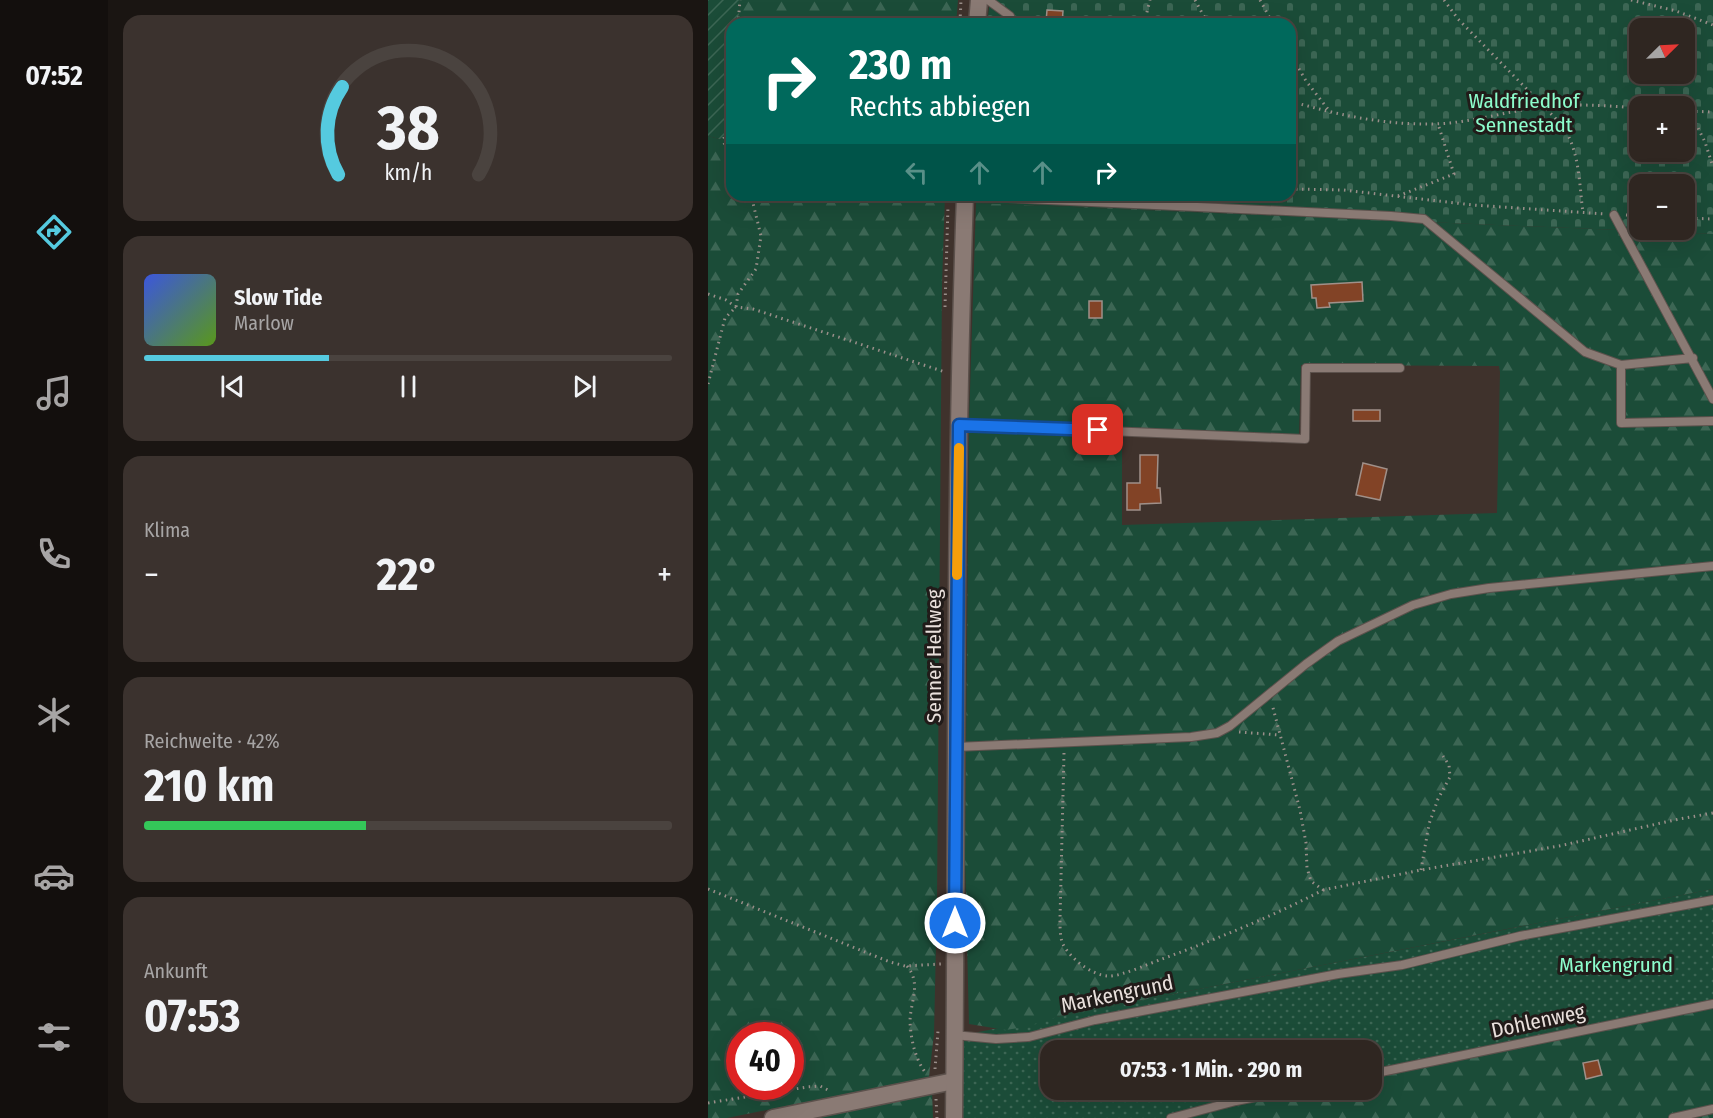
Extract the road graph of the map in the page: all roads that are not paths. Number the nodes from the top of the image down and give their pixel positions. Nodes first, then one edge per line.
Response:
1 (979, 0) edge
2 (988, 0) edge
3 (978, 18) edge
4 (1010, 18) edge
5 (965, 201) edge
6 (1074, 201) edge
7 (1614, 214) dead end
8 (1693, 358) junction
9 (1621, 365) junction
10 (1400, 368) dead end
11 (1713, 399) edge
12 (1713, 421) edge
13 (959, 425) junction
14 (1713, 566) edge
15 (956, 747) junction
16 (1713, 900) edge
17 (1713, 1004) edge
18 (953, 1035) junction
19 (1382, 1072) edge
20 (954, 1081) junction
21 (1241, 1100) edge
22 (1713, 1109) edge
23 (773, 1118) edge
24 (954, 1118) edge
25 (1171, 1118) edge
26 (1673, 1118) edge

1 - 3 street
2 - 4 lane
5 - 13 street, Senner Hellweg
6 - 9 lane
7 - 8 lane
8 - 9 lane
8 - 11 lane
9 - 12 lane
10 - 13 lane
13 - 15 street, Senner Hellweg
14 - 15 lane
15 - 18 street, Senner Hellweg
16 - 18 lane, Markengrund
17 - 19 lane, Dohlenweg
18 - 20 street, Senner Hellweg
20 - 23 street
20 - 24 street, Senner Hellweg
21 - 25 lane
22 - 26 lane

